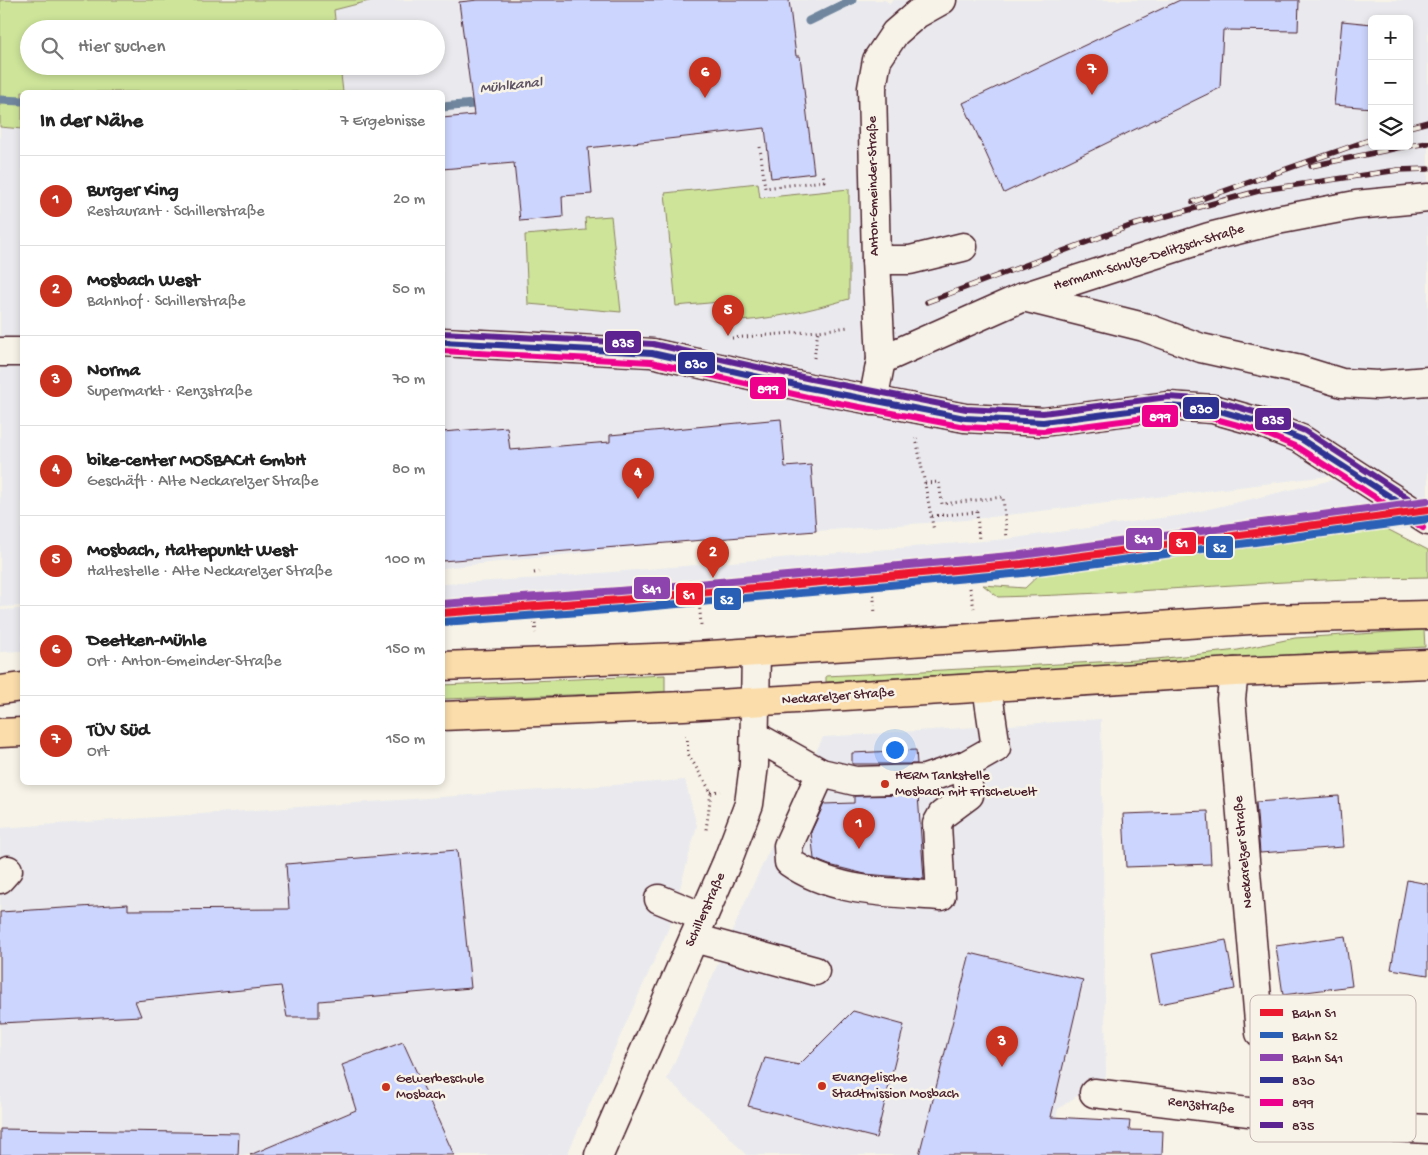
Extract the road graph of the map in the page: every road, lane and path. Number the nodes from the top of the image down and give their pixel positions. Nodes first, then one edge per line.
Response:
1 (942, 0) edge
2 (760, 147) dead end
3 (823, 172) dead end
4 (1428, 198) edge
5 (963, 247) dead end
6 (876, 260) junction
7 (1024, 297) junction
8 (880, 322) junction
9 (818, 331) junction
10 (724, 339) dead end
11 (445, 342) edge
12 (0, 352) edge
13 (20, 352) edge
14 (881, 360) junction
15 (1428, 381) edge
16 (809, 388) junction
17 (873, 401) junction
18 (915, 436) dead end
19 (924, 483) junction
20 (932, 516) junction
21 (1428, 520) edge
22 (934, 531) dead end
23 (1007, 539) dead end
24 (980, 541) dead end
25 (873, 585) dead end
26 (970, 588) dead end
27 (699, 599) dead end
28 (974, 608) dead end
29 (534, 613) dead end
30 (881, 613) dead end
31 (1428, 615) edge
32 (700, 616) dead end
33 (536, 637) dead end
34 (756, 652) junction
35 (1428, 664) edge
36 (445, 666) edge
37 (1234, 672) junction
38 (20, 687) edge
39 (987, 687) junction
40 (0, 690) edge
41 (756, 702) junction
42 (445, 716) edge
43 (20, 732) edge
44 (0, 733) edge
45 (755, 736) junction
46 (966, 765) junction
47 (821, 773) junction
48 (659, 900) dead end
49 (698, 927) junction
50 (815, 971) dead end
51 (1257, 995) edge
52 (1094, 1093) dead end
53 (1250, 1112) edge
54 (599, 1155) edge

1 - 6 street, Anton-Gmeinder-Straße
2 - 3 path
4 - 7 street, Hermann-Schulze-Delitzsch-Straße
5 - 6 street
6 - 8 street, Anton-Gmeinder-Straße
7 - 14 street, Hermann-Schulze-Delitzsch-Straße
7 - 15 street
8 - 9 path
8 - 14 street, Anton-Gmeinder-Straße
9 - 10 path
9 - 16 path
11 - 16 street
12 - 13 street
14 - 17 street, Anton-Gmeinder-Straße
16 - 17 street
17 - 21 street
18 - 19 path
19 - 20 path
19 - 23 path
20 - 22 path
20 - 24 path
25 - 30 path
26 - 28 path
27 - 32 path
29 - 33 path
31 - 34 main road
34 - 36 main road
34 - 41 street, Schillerstraße
35 - 37 main road, Neckarelzer Straße
37 - 39 main road, Neckarelzer Straße
37 - 51 street, Neckarelzer Straße
38 - 40 main road
39 - 41 main road, Neckarelzer Straße
39 - 46 street
41 - 42 main road, Neckarelzer Straße
41 - 45 street, Schillerstraße
43 - 44 main road
45 - 47 street
45 - 49 street, Schillerstraße
46 - 47 street
46 - 47 street
48 - 49 street
49 - 50 street
49 - 54 street, Schillerstraße
52 - 53 street, Renzstraße

